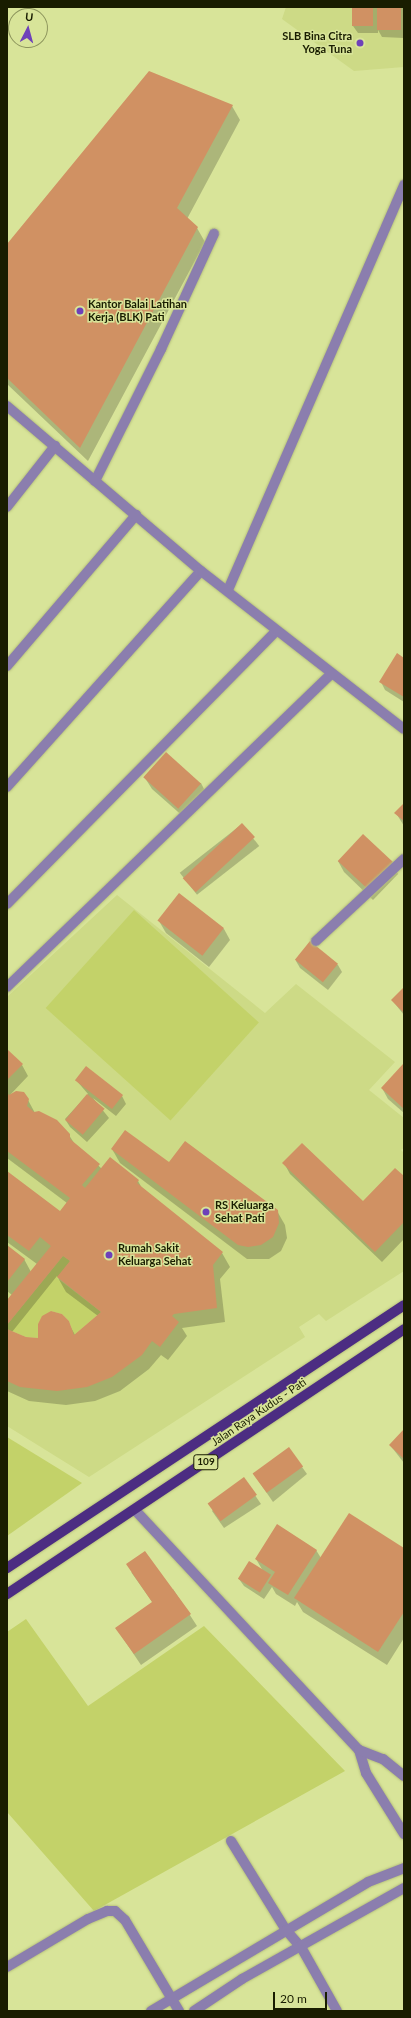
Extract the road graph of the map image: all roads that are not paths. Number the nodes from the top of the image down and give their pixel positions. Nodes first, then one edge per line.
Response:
1 (404, 185) edge
2 (214, 234) dead end
3 (7, 406) edge
4 (55, 446) junction
5 (95, 481) junction
6 (7, 507) edge
7 (136, 515) junction
8 (201, 571) junction
9 (228, 590) junction
10 (276, 631) junction
11 (7, 666) edge
12 (331, 674) junction
13 (404, 729) edge
14 (7, 787) edge
15 (404, 860) edge
16 (7, 904) edge
17 (316, 941) dead end
18 (7, 986) edge
19 (404, 1305) edge
20 (404, 1329) edge
21 (135, 1510) junction
22 (8, 1566) edge
23 (7, 1594) edge
24 (359, 1750) junction
25 (404, 1776) edge
26 (404, 1834) edge
27 (231, 1841) dead end
28 (404, 1868) edge
29 (404, 1888) edge
30 (286, 1930) junction
31 (301, 1947) junction
32 (7, 1967) edge
33 (170, 1998) junction
34 (151, 2011) edge
35 (179, 2011) edge
36 (194, 2011) edge
37 (337, 2011) edge

1 - 9 street
2 - 5 street
3 - 4 street
4 - 5 street
4 - 6 street
5 - 7 street
7 - 8 street
7 - 11 street
8 - 9 street
8 - 14 street
9 - 10 street
10 - 12 street
10 - 16 street
12 - 13 street
12 - 18 street
15 - 17 street
19 - 22 main road, Jalan Raya Kudus - Pati / 109
20 - 21 main road, Jalan Raya Kudus - Pati / 109
21 - 23 main road, Jalan Raya Kudus - Pati / 109
21 - 24 street
24 - 25 street
24 - 26 street
27 - 30 street
28 - 30 street
29 - 31 street
30 - 31 street
30 - 33 street
31 - 36 street
31 - 37 street
32 - 33 street
33 - 34 street
33 - 35 street

